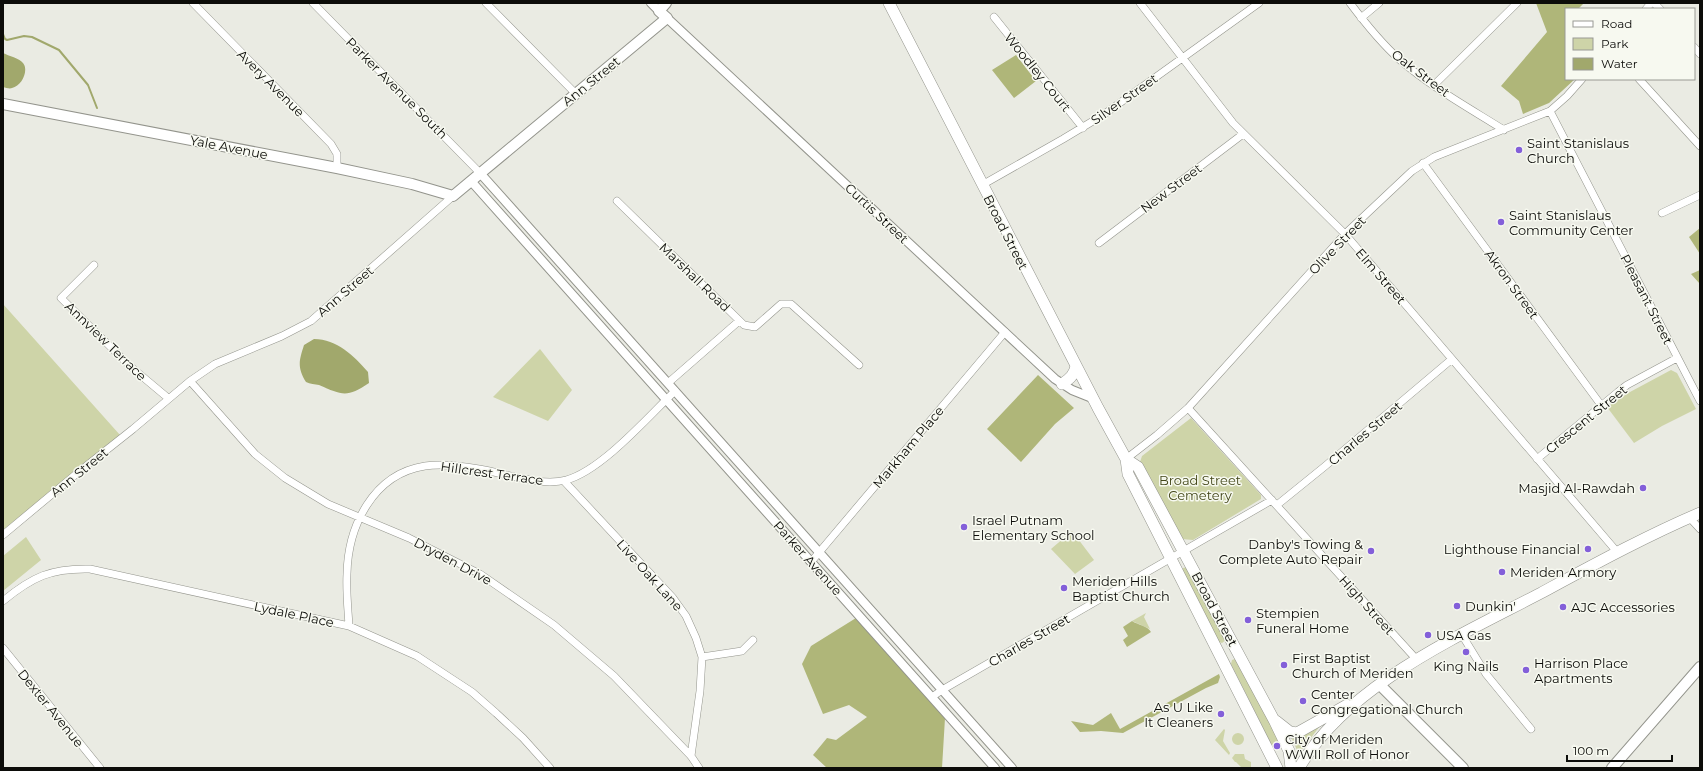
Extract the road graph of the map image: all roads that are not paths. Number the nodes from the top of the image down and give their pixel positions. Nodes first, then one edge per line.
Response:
1 (193, 3) edge
2 (313, 3) edge
3 (486, 3) edge
4 (652, 3) edge
5 (666, 3) edge
6 (889, 3) edge
7 (1140, 3) edge
8 (1259, 3) edge
9 (1350, 3) edge
10 (1379, 3) edge
11 (1517, 3) edge
12 (659, 11) junction
13 (994, 17) dead end
14 (667, 18) junction
15 (1361, 18) junction
16 (1183, 58) junction
17 (1581, 80) edge
18 (1641, 80) edge
19 (1434, 85) junction
20 (576, 94) junction
21 (3, 104) edge
22 (1550, 111) junction
23 (1083, 128) junction
24 (1504, 130) junction
25 (1243, 134) junction
26 (1700, 146) edge
27 (1423, 163) junction
28 (337, 168) junction
29 (480, 173) junction
30 (471, 181) junction
31 (982, 185) junction
32 (1700, 195) edge
33 (454, 196) junction
34 (617, 201) dead end
35 (1662, 213) dead end
36 (1345, 234) junction
37 (1100, 243) dead end
38 (549, 250) junction
39 (540, 258) junction
40 (94, 265) dead end
41 (611, 320) junction
42 (739, 320) junction
43 (602, 328) junction
44 (1005, 332) junction
45 (1677, 358) junction
46 (1452, 360) junction
47 (859, 365) dead end
48 (1076, 366) junction
49 (190, 381) junction
50 (668, 384) junction
51 (1062, 384) junction
52 (675, 391) junction
53 (168, 398) junction
54 (1092, 398) junction
55 (666, 400) junction
56 (1700, 402) edge
57 (1601, 405) junction
58 (1188, 408) junction
59 (1126, 459) junction
60 (1538, 459) junction
61 (748, 472) junction
62 (564, 481) junction
63 (738, 481) junction
64 (1274, 502) junction
65 (1700, 513) edge
66 (359, 516) junction
67 (1689, 517) junction
68 (1700, 529) edge
69 (3, 535) edge
70 (1184, 550) junction
71 (819, 552) junction
72 (1618, 553) junction
73 (1171, 558) junction
74 (811, 562) junction
75 (3, 601) edge
76 (349, 626) junction
77 (886, 628) junction
78 (1462, 635) junction
79 (877, 636) junction
80 (753, 640) dead end
81 (3, 648) edge
82 (1236, 648) junction
83 (1220, 656) junction
84 (702, 657) junction
85 (1417, 660) junction
86 (1700, 667) edge
87 (1380, 685) junction
88 (942, 690) junction
89 (1365, 696) junction
90 (932, 697) junction
91 (1273, 718) junction
92 (1531, 729) dead end
93 (691, 756) junction
94 (100, 768) edge
95 (550, 768) edge
96 (699, 768) edge
97 (995, 768) edge
98 (1012, 768) edge
99 (1277, 768) edge
100 (1291, 768) edge
101 (1299, 768) edge
102 (1463, 768) edge
103 (1612, 768) edge

1 - 28 street, Avery Avenue
2 - 29 street, Parker Avenue South
3 - 20 street
4 - 12 street
5 - 12 main road
6 - 31 main road, Broad Street
7 - 16 street, Elm Street
8 - 16 street, Silver Street
9 - 15 street, Oak Street
10 - 15 street
11 - 19 street
12 - 14 main road
13 - 23 street, Woodley Court
14 - 20 main road, Ann Street
14 - 44 street, Curtis Street
15 - 19 street, Oak Street
16 - 23 street, Silver Street
16 - 25 street, Elm Street
17 - 22 street, Olive Street
18 - 26 street
19 - 24 street, Oak Street
20 - 29 main road, Ann Street
21 - 28 main road, Yale Avenue
22 - 24 street, Olive Street
22 - 45 street, Pleasant Street
23 - 31 street, Silver Street
24 - 27 street, Olive Street
25 - 36 street, Elm Street
25 - 37 street, New Street
27 - 36 street, Olive Street
27 - 57 street, Akron Street
28 - 33 main road, Yale Avenue
29 - 30 main road, Ann Street
29 - 38 street, Parker Avenue
30 - 33 main road, Ann Street
30 - 39 street, Parker Avenue
31 - 48 main road, Broad Street
32 - 35 street
33 - 49 street, Ann Street
34 - 42 street, Marshall Road
36 - 46 street, Elm Street
36 - 58 street, Olive Street
38 - 39 street
38 - 41 street, Parker Avenue
39 - 43 street, Parker Avenue
40 - 53 street, Annview Terrace
41 - 43 street
41 - 50 street, Parker Avenue
42 - 47 street
42 - 50 street, Marshall Road
43 - 55 street, Parker Avenue
44 - 51 street, Curtis Street
44 - 71 street, Markham Place
45 - 56 street, Pleasant Street
45 - 57 street, Crescent Street
46 - 60 street, Elm Street
46 - 64 street, Charles Street
48 - 51 main road
48 - 54 main road, Broad Street
49 - 53 street, Ann Street
49 - 66 street, Dryden Drive
50 - 52 street, Parker Avenue
51 - 54 street, Curtis Street
52 - 55 street, Hillcrest Terrace
52 - 61 street, Parker Avenue
53 - 69 street, Ann Street
54 - 59 main road, Broad Street
55 - 62 street, Hillcrest Terrace
55 - 63 street, Parker Avenue
57 - 60 street, Crescent Street
58 - 59 street, Olive Street
58 - 64 street, High Street
59 - 70 main road, Broad Street
59 - 73 main road, Broad Street
60 - 72 street, Elm Street
61 - 63 street
61 - 71 street, Parker Avenue
62 - 66 street, Hillcrest Terrace
62 - 84 street, Live Oak Lane
63 - 74 street, Parker Avenue
64 - 70 street, Charles Street
64 - 85 street, High Street
65 - 67 main road
66 - 76 street, Hillcrest Terrace
66 - 93 street, Dryden Drive
67 - 68 street
67 - 72 main road
70 - 73 street, Charles Street
70 - 82 main road, Broad Street
71 - 74 street, Markham Place
71 - 77 street, Parker Avenue
72 - 78 main road
73 - 83 main road, Broad Street
73 - 88 street, Charles Street
74 - 79 street, Parker Avenue
75 - 76 street, Lydale Place
76 - 95 street, Lydale Place
77 - 79 street
77 - 88 street, Parker Avenue
78 - 85 main road
78 - 92 street
79 - 90 street, Parker Avenue
80 - 84 street
81 - 94 street, Dexter Avenue
82 - 83 main road
82 - 91 main road, Broad Street
83 - 99 main road, Broad Street
84 - 93 street, Live Oak Lane
85 - 87 main road
86 - 103 main road
87 - 89 main road
87 - 102 main road
88 - 90 street, Charles Street
88 - 98 street, Parker Avenue
89 - 91 main road
89 - 101 main road
90 - 97 street, Parker Avenue
91 - 100 main road, Broad Street
93 - 96 street, Dryden Drive

